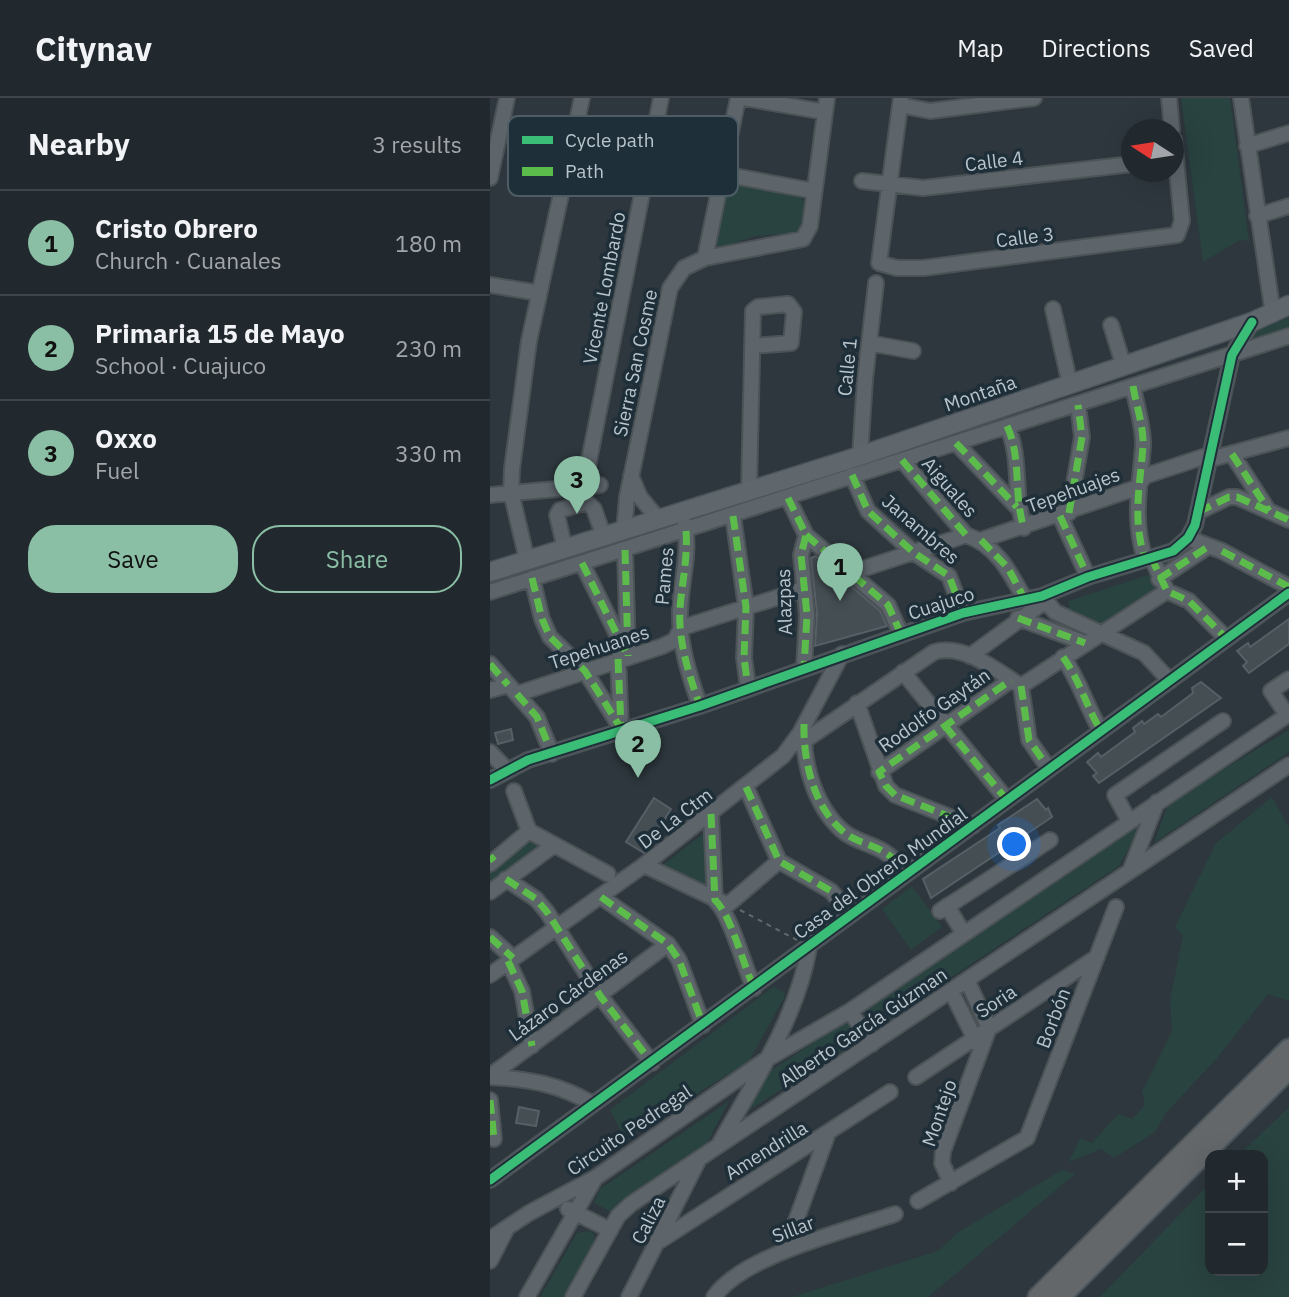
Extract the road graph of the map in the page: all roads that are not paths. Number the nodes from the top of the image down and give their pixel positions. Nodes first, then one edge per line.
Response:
1 (507, 98) edge
2 (582, 98) edge
3 (661, 98) edge
4 (738, 98) edge
5 (744, 98) edge
6 (1034, 98) edge
7 (1169, 98) edge
8 (1241, 98) edge
9 (900, 101) edge
10 (826, 105) edge
11 (578, 116) edge
12 (657, 116) edge
13 (734, 116) edge
14 (1171, 119) edge
15 (1289, 133) edge
16 (1247, 146) junction
17 (1121, 165) edge
18 (738, 177) edge
19 (490, 178) edge
20 (862, 181) dead end
21 (1178, 182) edge
22 (888, 183) junction
23 (814, 191) junction
24 (560, 196) edge
25 (642, 196) edge
26 (718, 196) edge
27 (1289, 205) edge
28 (1257, 216) junction
29 (705, 258) junction
30 (876, 283) dead end
31 (490, 285) edge
32 (539, 293) junction
33 (1054, 309) dead end
34 (1281, 309) edge
35 (1252, 322) junction
36 (1111, 325) dead end
37 (1289, 336) edge
38 (869, 343) junction
39 (752, 346) dead end
40 (913, 351) dead end
41 (1232, 355) junction
42 (1124, 367) junction
43 (1070, 385) junction
44 (1133, 386) junction
45 (1079, 405) junction
46 (1007, 426) junction
47 (1289, 438) edge
48 (956, 443) junction
49 (1232, 454) junction
50 (860, 456) junction
51 (1212, 456) junction
52 (902, 460) junction
53 (852, 475) junction
54 (826, 476) junction
55 (631, 477) junction
56 (600, 485) dead end
57 (584, 486) junction
58 (1136, 488) junction
59 (749, 491) junction
60 (511, 492) junction
61 (490, 495) edge
62 (788, 498) junction
63 (1017, 507) junction
64 (1269, 511) junction
65 (1198, 512) junction
66 (1064, 514) junction
67 (733, 516) junction
68 (659, 520) junction
69 (1289, 520) edge
70 (685, 522) junction
71 (1024, 528) junction
72 (624, 531) junction
73 (806, 535) junction
74 (966, 535) junction
75 (604, 537) junction
76 (1188, 538) junction
77 (981, 540) junction
78 (1215, 548) junction
79 (565, 549) junction
80 (625, 550) junction
81 (914, 552) junction
82 (1148, 558) junction
83 (582, 563) junction
84 (530, 569) junction
85 (490, 572) edge
86 (850, 573) junction
87 (1088, 577) junction
88 (1163, 585) junction
89 (1289, 587) edge
90 (804, 589) junction
91 (490, 592) edge
92 (1289, 593) edge
93 (1024, 598) junction
94 (1043, 599) junction
95 (746, 607) junction
96 (963, 613) junction
97 (1018, 618) junction
98 (681, 628) junction
99 (901, 634) junction
100 (1099, 635) junction
101 (1226, 638) junction
102 (1085, 643) junction
103 (842, 654) junction
104 (970, 656) junction
105 (1063, 657) junction
106 (623, 658) junction
107 (490, 664) edge
108 (804, 668) junction
109 (585, 671) junction
110 (903, 672) junction
111 (1289, 678) edge
112 (1170, 681) junction
113 (1016, 683) junction
114 (748, 687) junction
115 (490, 690) edge
116 (513, 690) junction
117 (857, 703) junction
118 (699, 706) junction
119 (1288, 715) edge
120 (1223, 721) dead end
121 (945, 726) junction
122 (622, 730) junction
123 (1101, 731) junction
124 (798, 743) junction
125 (490, 752) edge
126 (552, 754) junction
127 (1289, 765) edge
128 (506, 769) junction
129 (1049, 769) junction
130 (879, 772) junction
131 (490, 780) edge
132 (746, 787) junction
133 (514, 791) dead end
134 (1007, 800) junction
135 (1157, 802) junction
136 (711, 814) junction
137 (1129, 821) junction
138 (973, 826) junction
139 (529, 831) junction
140 (1050, 840) dead end
141 (554, 845) junction
142 (491, 860) edge
143 (779, 861) junction
144 (644, 865) junction
145 (1130, 871) junction
146 (908, 873) junction
147 (608, 874) dead end
148 (506, 879) junction
149 (490, 892) edge
150 (601, 897) junction
151 (722, 904) junction
152 (1116, 907) dead end
153 (851, 915) junction
154 (557, 928) junction
155 (964, 934) junction
156 (490, 937) edge
157 (668, 944) junction
158 (808, 948) junction
159 (1097, 957) junction
160 (511, 959) junction
161 (490, 975) edge
162 (967, 980) junction
163 (754, 988) junction
164 (951, 991) junction
165 (601, 997) junction
166 (850, 1011) junction
167 (703, 1025) junction
168 (989, 1028) junction
169 (975, 1037) junction
170 (872, 1044) junction
171 (532, 1046) junction
172 (1289, 1049) edge
173 (980, 1055) junction
174 (767, 1059) junction
175 (652, 1063) junction
176 (1289, 1069) edge
177 (490, 1077) edge
178 (916, 1077) dead end
179 (890, 1092) dead end
180 (490, 1100) edge
181 (593, 1104) junction
182 (828, 1133) junction
183 (494, 1139) dead end
184 (718, 1148) junction
185 (699, 1160) junction
186 (595, 1178) junction
187 (490, 1180) edge
188 (951, 1183) junction
189 (556, 1200) junction
190 (918, 1201) dead end
191 (574, 1213) junction
192 (895, 1214) dead end
193 (509, 1225) junction
194 (610, 1230) junction
195 (490, 1239) edge
196 (661, 1240) junction
197 (785, 1251) junction
198 (490, 1261) edge
199 (527, 1297) edge
200 (573, 1297) edge
201 (629, 1297) edge
202 (714, 1297) edge
203 (1038, 1297) edge
204 (1060, 1297) edge

1 - 19 street
2 - 11 street
3 - 12 street, Vicente Lombardo
4 - 13 street
5 - 10 street
6 - 9 street
7 - 14 street
8 - 16 street, Montaña
9 - 22 street
10 - 23 street
15 - 16 street
16 - 28 street, Montaña
17 - 22 street, Calle 4
18 - 23 street
20 - 22 street, Calle 4
21 - 22 street, Calle 3
23 - 29 street
24 - 32 street
25 - 57 street, Vicente Lombardo
26 - 29 street
27 - 28 street
28 - 34 street, Montaña
29 - 55 street, Sierra San Cosme
30 - 38 street, Calle 1
31 - 32 street
32 - 60 street
33 - 43 street
34 - 35 main road, Montaña
35 - 41 street
35 - 42 main road, Montaña
36 - 42 street
37 - 41 street
38 - 40 street
38 - 50 street, Calle 1
39 - 59 street
41 - 44 street, Montaña
41 - 51 street
42 - 43 main road, Montaña
43 - 50 main road, Montaña
44 - 45 street, Montaña
44 - 58 street
45 - 46 street, Montaña
45 - 66 street
46 - 48 street, Montaña
46 - 63 street
47 - 49 street, Tepehuajes
48 - 52 street, Montaña
48 - 63 street
49 - 51 street, Tepehuajes
49 - 64 street
50 - 54 main road, Montaña
51 - 58 street, Tepehuajes
51 - 65 street
52 - 53 street, Montaña
52 - 74 street, Aiguales
53 - 54 street, Montaña
53 - 81 street, Janambres
54 - 59 main road, Montaña
54 - 62 street, Montaña
55 - 68 street
55 - 72 street, Sierra San Cosme
56 - 57 street
57 - 60 street
58 - 66 street, Tepehuajes
58 - 82 street
59 - 70 main road, Montaña
60 - 61 street
60 - 84 street
62 - 67 street, Montaña
62 - 73 street
63 - 71 street
64 - 65 street
64 - 69 street
65 - 76 street
66 - 71 street, Tepehuajes
66 - 87 street
67 - 70 street, Montaña
67 - 95 street
68 - 70 main road, Montaña
68 - 72 main road, Montaña
70 - 80 street, Montaña
70 - 98 street, Pames
71 - 77 street, Tepehuajes
72 - 75 main road, Montaña
73 - 86 street
73 - 90 street, Alazpas
74 - 77 street, Aiguales
74 - 81 street
75 - 79 main road, Montaña
75 - 79 street
76 - 78 street
76 - 82 street, Cuajuco
77 - 93 street, Aiguales
78 - 88 street, Rodolfo Gaytán
78 - 89 street
79 - 84 main road, Montaña
80 - 83 street, Montaña
80 - 106 street
81 - 86 street
81 - 96 street, Janambres
82 - 87 street, Cuajuco
82 - 88 street
83 - 84 street, Montaña
83 - 106 street
84 - 85 main road, Montaña
84 - 91 street, Montaña
84 - 109 street
86 - 99 street
87 - 94 street, Cuajuco
88 - 100 street, Rodolfo Gaytán
88 - 101 street
90 - 95 street, Tepehuanes
90 - 108 street, Alazpas
92 - 101 street, Casa del Obrero Mundial
93 - 94 street, Cuajuco
93 - 96 street, Cuajuco
94 - 97 street
94 - 100 street
95 - 98 street, Tepehuanes
95 - 114 street
96 - 99 street, Cuajuco
97 - 102 street
97 - 104 street
98 - 106 street, Tepehuanes
98 - 118 street, Pames
99 - 103 street, Cuajuco
100 - 102 street, Rodolfo Gaytán
100 - 112 street
101 - 112 street, Casa del Obrero Mundial
102 - 105 street, Rodolfo Gaytán
103 - 108 street, Cuajuco
103 - 124 street, De La Ctm
104 - 110 street
104 - 113 street
105 - 113 street, Rodolfo Gaytán
105 - 123 street
106 - 109 street, Tepehuanes
106 - 122 street
107 - 116 street
108 - 114 street, Cuajuco
109 - 116 street, Tepehuanes
109 - 122 street
110 - 117 street
110 - 121 street
111 - 119 street
112 - 123 street, Casa del Obrero Mundial
113 - 121 street, Rodolfo Gaytán
113 - 129 street
114 - 118 street, Cuajuco
115 - 116 street, Tepehuanes
116 - 126 street
117 - 124 street
117 - 130 street
118 - 122 street, Cuajuco
119 - 135 street, Alberto García Gúzman
120 - 137 street
121 - 130 street, Rodolfo Gaytán
121 - 134 street
122 - 126 street, Cuajuco
123 - 129 street, Casa del Obrero Mundial
124 - 132 street, De La Ctm
124 - 146 street
125 - 128 street
126 - 128 street, Cuajuco
127 - 145 street, Alberto García Gúzman
128 - 131 street, Cuajuco
129 - 134 street, Casa del Obrero Mundial
130 - 138 street
132 - 136 street, De La Ctm
132 - 143 street
133 - 139 street
134 - 138 street, Casa del Obrero Mundial
135 - 137 street, Alberto García Gúzman
135 - 145 street
136 - 144 street, De La Ctm
136 - 151 street
137 - 155 street, Alberto García Gúzman
138 - 146 street, Casa del Obrero Mundial
139 - 141 street
139 - 142 street
140 - 155 street
141 - 147 street
141 - 148 street
143 - 151 street
143 - 153 street
144 - 150 street, De La Ctm
144 - 151 street
145 - 162 street, Alberto García Gúzman
146 - 153 street, Casa del Obrero Mundial
148 - 149 street
148 - 154 street
150 - 154 street, De La Ctm
150 - 157 street
151 - 163 street
152 - 159 street, Borbón
153 - 158 street, Casa del Obrero Mundial
154 - 160 street, De La Ctm
154 - 165 street
155 - 166 street, Alberto García Gúzman
156 - 160 street
157 - 165 street, Lázaro Cárdenas
157 - 167 street
158 - 163 street, Casa del Obrero Mundial
158 - 174 street
159 - 168 street, Soria
159 - 188 street, Borbón
160 - 161 street, De La Ctm
160 - 171 street
162 - 164 street, Alberto García Gúzman
162 - 168 street
163 - 167 street, Casa del Obrero Mundial
164 - 169 street
164 - 170 street, Alberto García Gúzman
165 - 171 street, Lázaro Cárdenas
165 - 175 street
166 - 170 street
166 - 174 street, Alberto García Gúzman
167 - 175 street, Casa del Obrero Mundial
168 - 169 street, Soria
168 - 173 street, Montejo
169 - 173 street
169 - 178 street, Soria
170 - 184 street, Alberto García Gúzman
171 - 177 street, Lázaro Cárdenas
172 - 203 highway
173 - 188 street, Montejo
174 - 184 street
174 - 186 street, Circuito Pedregal
175 - 181 street, Casa del Obrero Mundial
176 - 204 highway
177 - 181 street
179 - 182 street, Amendrilla
180 - 183 street
181 - 187 street, Casa del Obrero Mundial
182 - 196 street, Amendrilla
182 - 197 street
184 - 185 street, Alberto García Gúzman
185 - 194 street, Alberto García Gúzman
185 - 196 street, Caliza
186 - 189 street, Circuito Pedregal
186 - 191 street
188 - 190 street
189 - 191 street
189 - 193 street, Circuito Pedregal
191 - 194 street
191 - 199 street
192 - 197 street, Sillar
193 - 195 street, Circuito Pedregal
193 - 198 street
194 - 200 street
196 - 201 street, Caliza
197 - 202 street, Sillar

